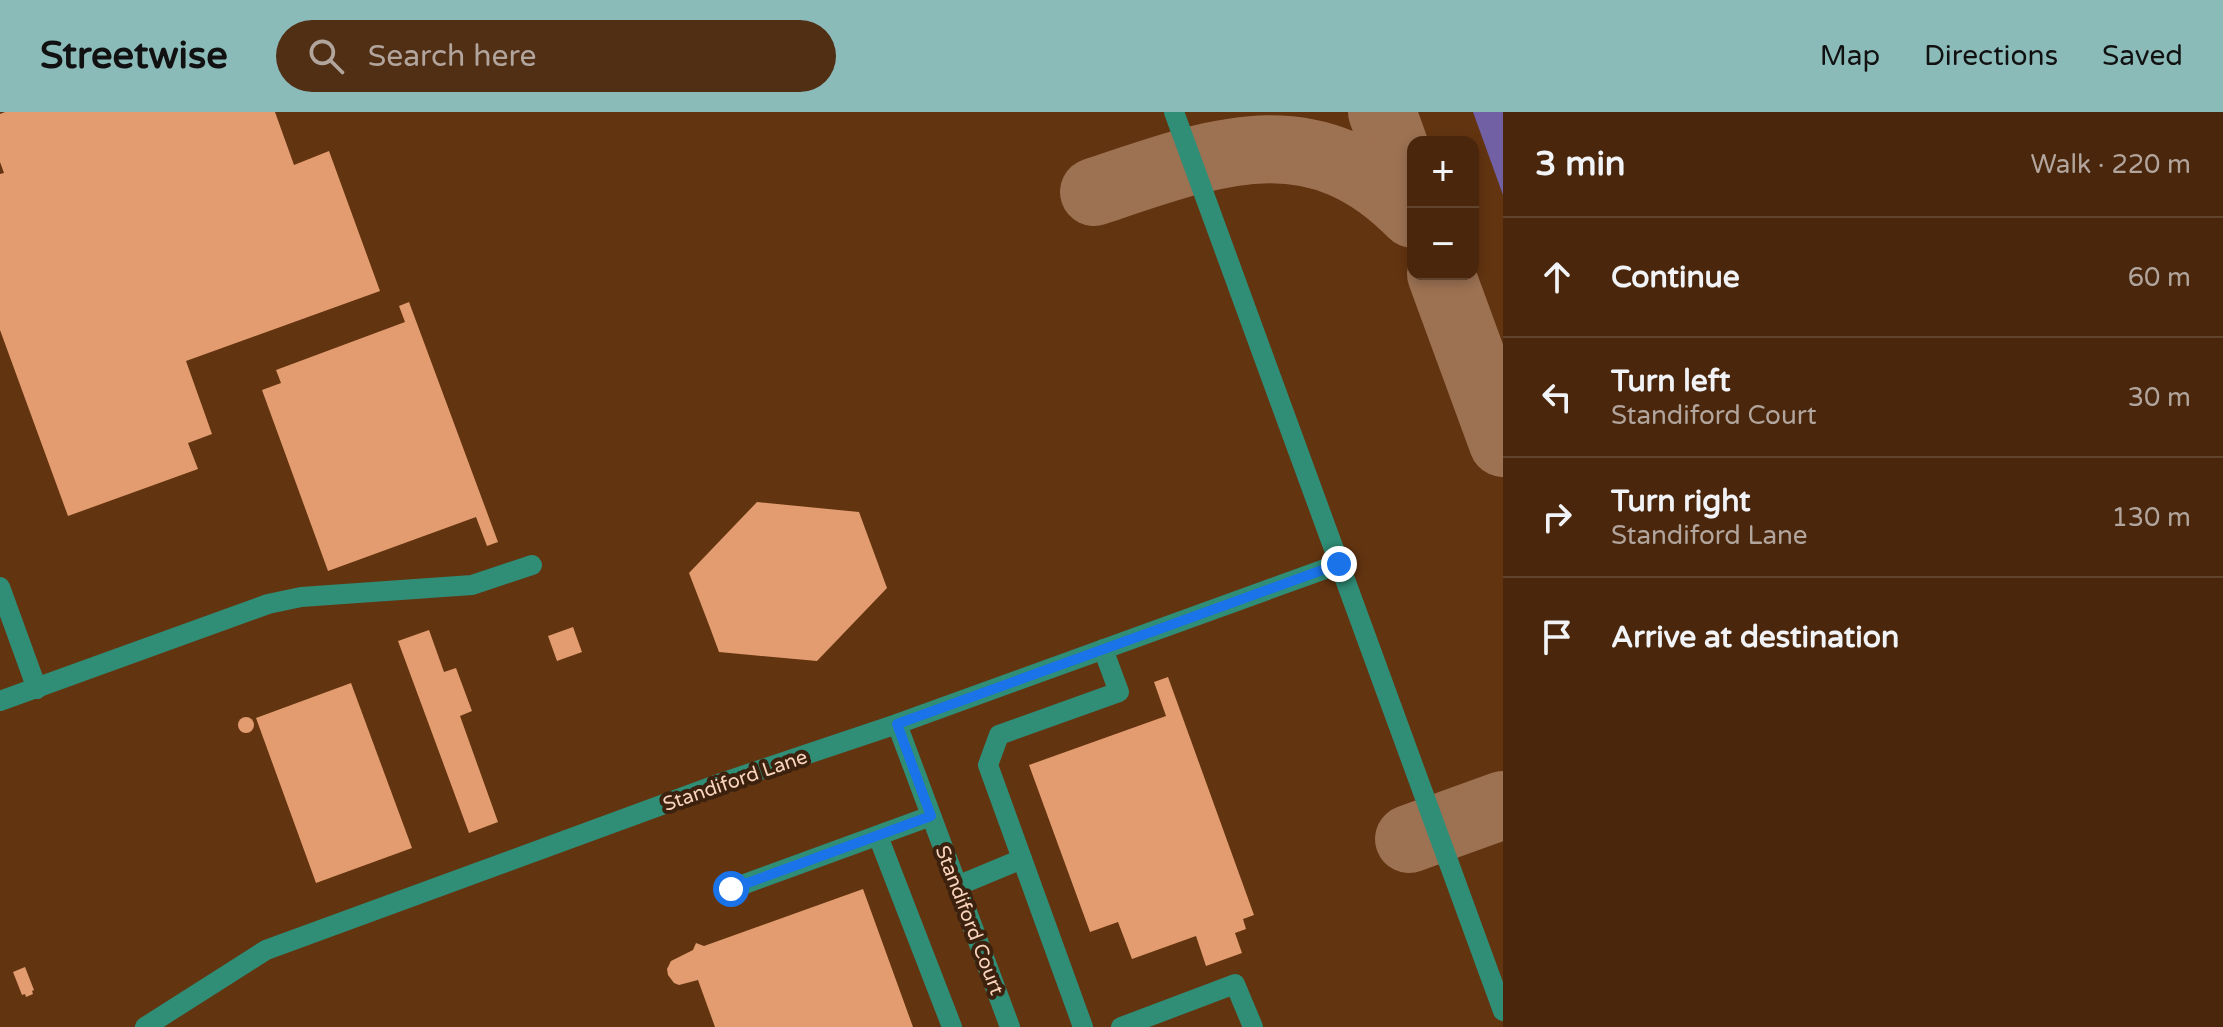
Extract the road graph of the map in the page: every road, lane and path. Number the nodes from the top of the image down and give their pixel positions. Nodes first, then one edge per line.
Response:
1 (1174, 112) edge
2 (1339, 564) junction
3 (532, 565) dead end
4 (0, 587) edge
5 (1103, 649) junction
6 (37, 689) junction
7 (0, 701) edge
8 (897, 724) junction
9 (931, 816) junction
10 (878, 836) junction
11 (1022, 859) junction
12 (957, 886) junction
13 (731, 889) dead end
14 (1503, 1011) edge
15 (145, 1027) edge
16 (952, 1027) edge
17 (1010, 1027) edge
18 (1083, 1027) edge
19 (1121, 1027) edge
20 (1253, 1027) edge

1 - 2 street
2 - 5 street, Standiford Lane
2 - 14 street
3 - 6 street
4 - 6 street
5 - 8 street, Standiford Lane
5 - 11 street
6 - 7 street
8 - 9 street, Standiford Court
8 - 15 street, Standiford Lane
9 - 10 street
9 - 12 street, Standiford Court
10 - 13 street
10 - 16 street
11 - 12 street
11 - 18 street
12 - 17 street, Standiford Court
19 - 20 street

